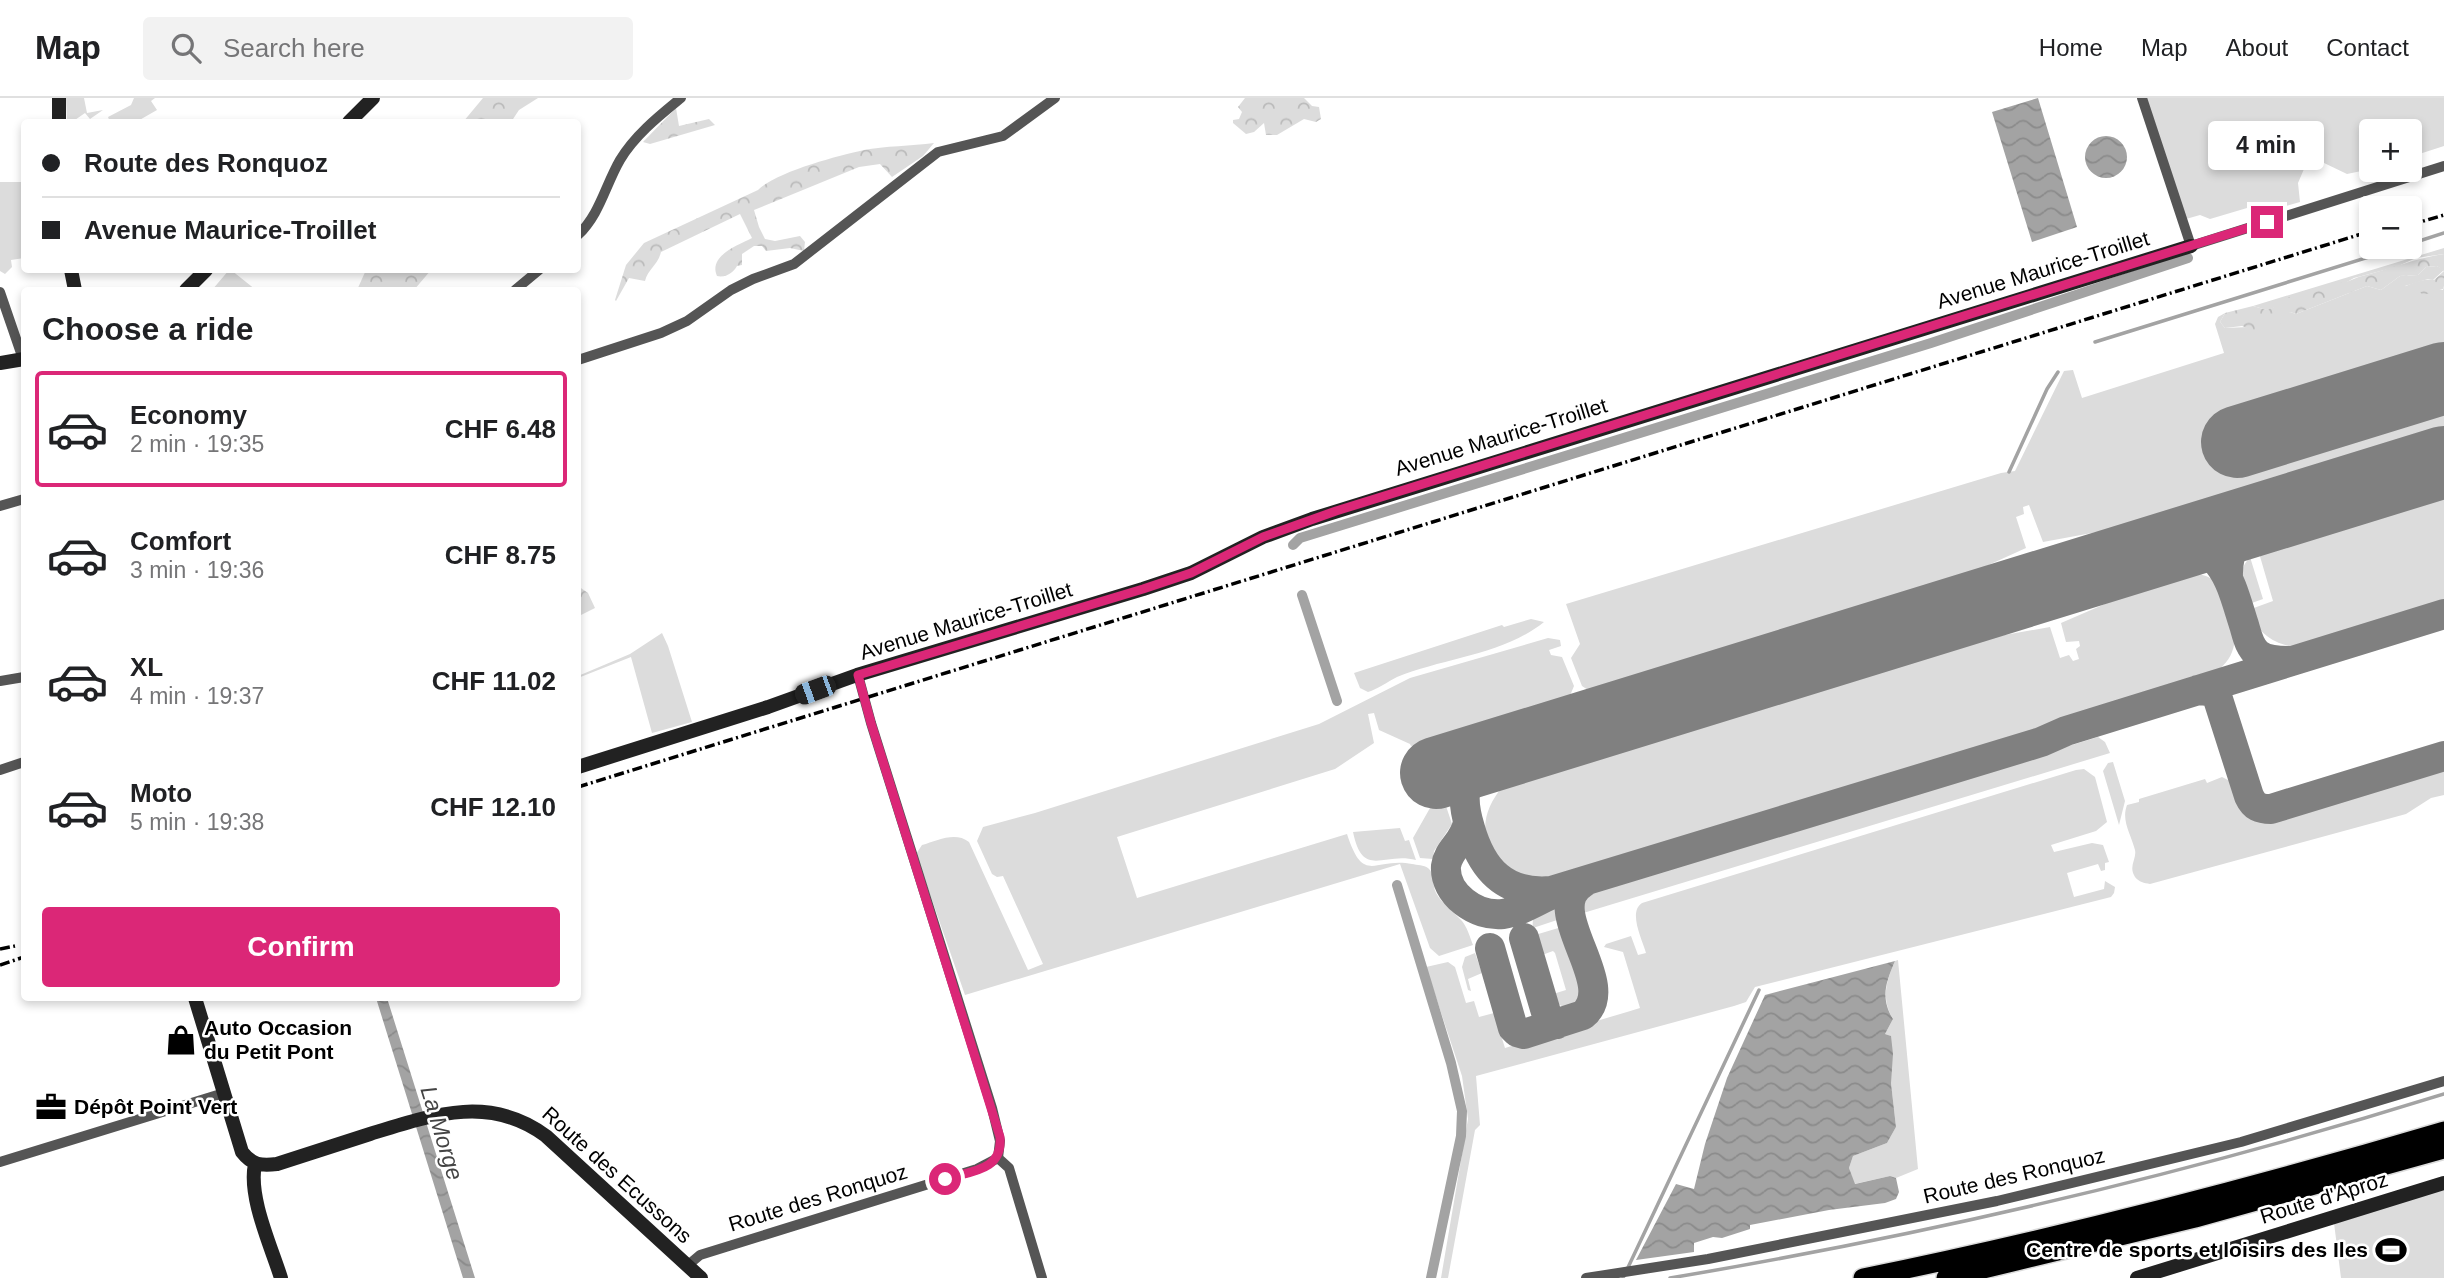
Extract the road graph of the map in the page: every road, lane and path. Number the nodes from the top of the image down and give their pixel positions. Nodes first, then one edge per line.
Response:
1 (59, 98) edge
2 (373, 98) edge
3 (681, 98) edge
4 (1055, 98) edge
5 (2141, 98) edge
6 (59, 119) edge
7 (352, 119) edge
8 (2444, 166) edge
9 (581, 231) edge
10 (2191, 246) junction
11 (203, 273) edge
12 (535, 273) edge
13 (189, 287) edge
14 (519, 287) edge
15 (0, 292) edge
16 (21, 351) edge
17 (581, 359) edge
18 (21, 360) edge
19 (0, 363) edge
20 (21, 500) edge
21 (0, 506) edge
22 (858, 675) junction
23 (21, 678) edge
24 (0, 681) edge
25 (21, 763) edge
26 (581, 766) edge
27 (0, 770) edge
28 (196, 1001) edge
29 (2444, 1082) edge
30 (225, 1093) junction
31 (2444, 1131) edge
32 (2444, 1149) edge
33 (998, 1158) junction
34 (0, 1163) edge
35 (255, 1164) junction
36 (2444, 1183) edge
37 (2015, 1262) junction
38 (687, 1266) junction
39 (281, 1278) edge
40 (701, 1278) edge
41 (1042, 1278) edge
42 (1586, 1278) edge
43 (1863, 1278) edge
44 (1946, 1278) edge
45 (1965, 1278) edge
46 (2137, 1278) edge

1 - 6 street
2 - 7 street
3 - 9 street
4 - 17 street
5 - 10 street
8 - 10 street, Avenue Maurice-Troillet
10 - 22 street, Avenue Maurice-Troillet
11 - 13 street
12 - 14 street
15 - 16 street
18 - 19 street
20 - 21 street
22 - 26 street, Avenue Maurice-Troillet
22 - 33 street
23 - 24 street
25 - 27 street
28 - 30 street
29 - 42 street, Route des Ronquoz
30 - 34 street
30 - 35 street
31 - 43 highway
32 - 37 highway
33 - 38 street, Route des Ronquoz
33 - 41 street
35 - 38 street, Route des Ecussons
35 - 39 street
36 - 46 street, Route d'Aproz
37 - 44 highway
37 - 45 highway
38 - 40 street, Route des Ecussons

